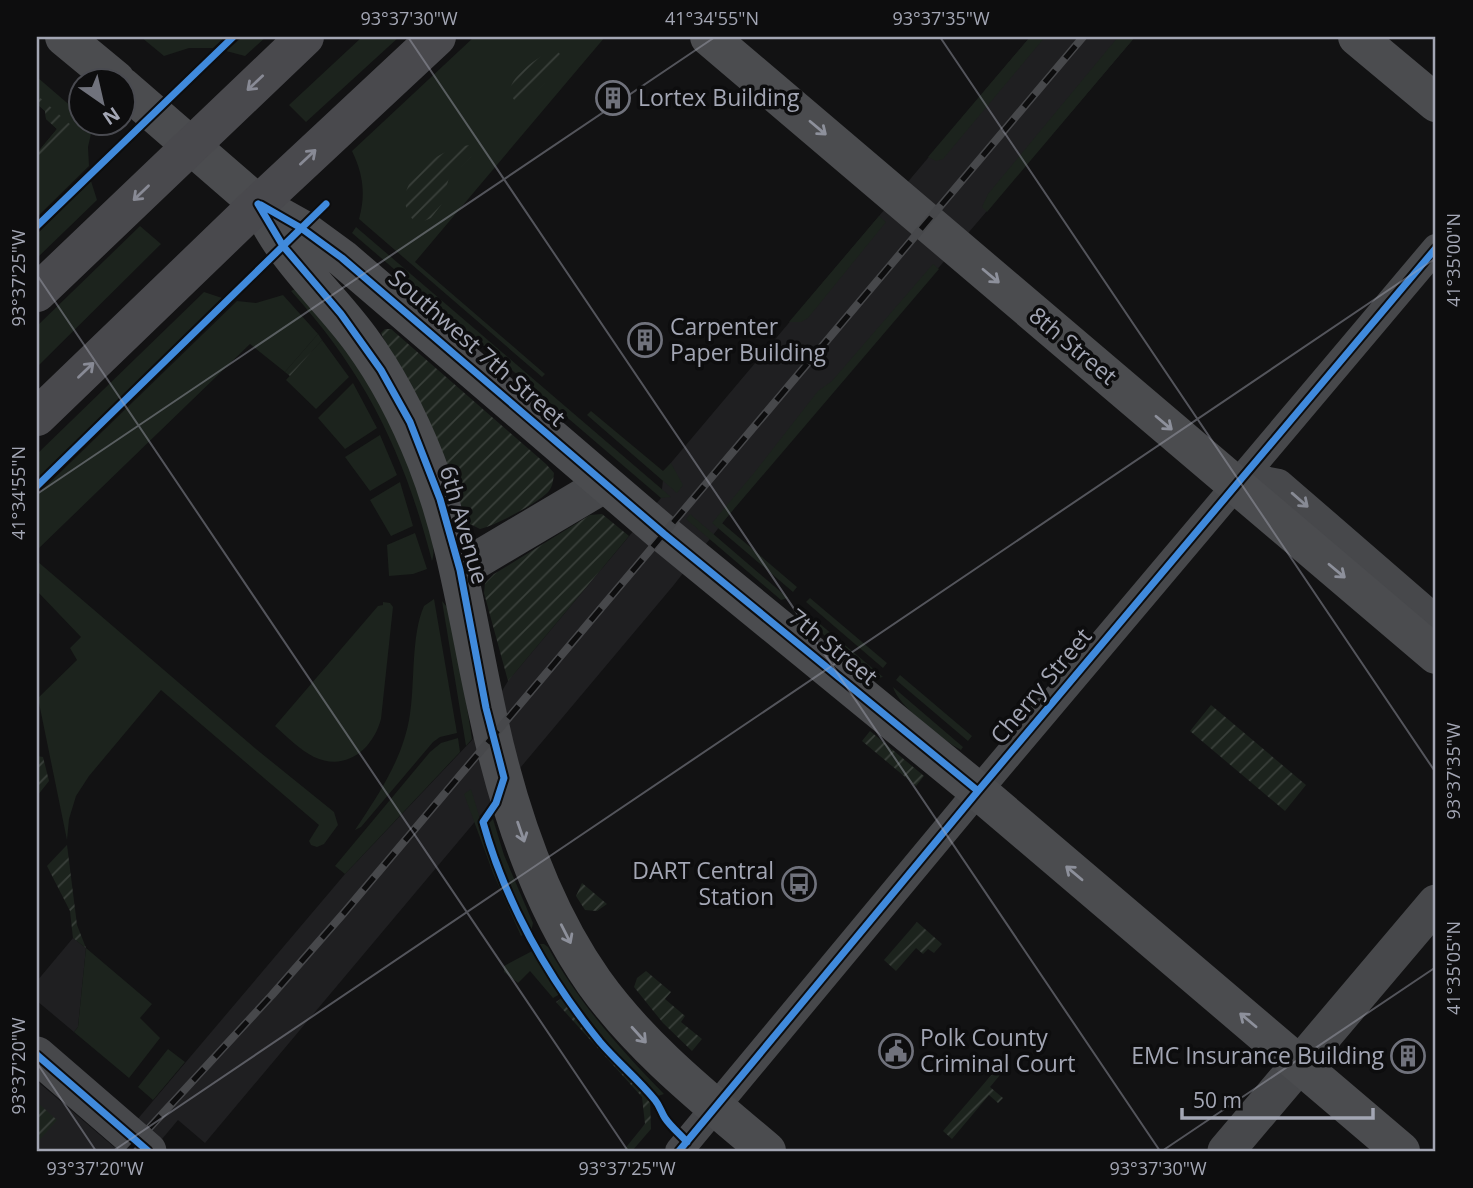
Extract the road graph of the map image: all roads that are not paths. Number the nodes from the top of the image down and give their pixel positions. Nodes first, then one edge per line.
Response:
1 (64, 37) edge
2 (305, 37) edge
3 (437, 37) edge
4 (709, 37) edge
5 (1347, 37) edge
6 (1357, 37) edge
7 (99, 66) edge
8 (136, 98) edge
9 (1436, 103) edge
10 (1436, 111) edge
11 (190, 145) junction
12 (258, 204) junction
13 (1436, 248) edge
14 (37, 293) edge
15 (37, 417) edge
16 (1239, 482) junction
17 (606, 484) junction
18 (664, 534) joint
19 (460, 570) junction
20 (1430, 638) edge
21 (978, 791) junction
22 (1436, 903) edge
23 (37, 1055) edge
24 (1300, 1064) junction
25 (715, 1107) junction
26 (148, 1151) edge
27 (679, 1151) edge
28 (767, 1151) edge
29 (1226, 1151) edge
30 (1401, 1151) edge

1 - 7 main road
2 -> 11 main road
12 -> 3 main road
4 -> 20 main road, 8th Street
5 - 10 street
6 - 9 main road
8 - 11 main road, Southwest 7th Street
11 - 12 main road, Southwest 7th Street
11 -> 14 main road
15 -> 12 main road
12 - 17 main road, Southwest 7th Street
12 - 19 main road, 6th Avenue
13 - 16 street, Cherry Street
16 -> 20 street
16 - 21 street, Cherry Street
17 - 18 main road, Southwest 7th Street
17 - 19 street
18 - 21 main road, 7th Street
19 -> 25 main road, 6th Avenue
24 -> 21 main road, 7th Street
21 - 25 street, Cherry Street
22 - 24 street
23 - 26 street
24 - 29 street
24 - 30 main road, 7th Street
25 - 27 street, Cherry Street
25 - 28 main road, 6th Avenue

